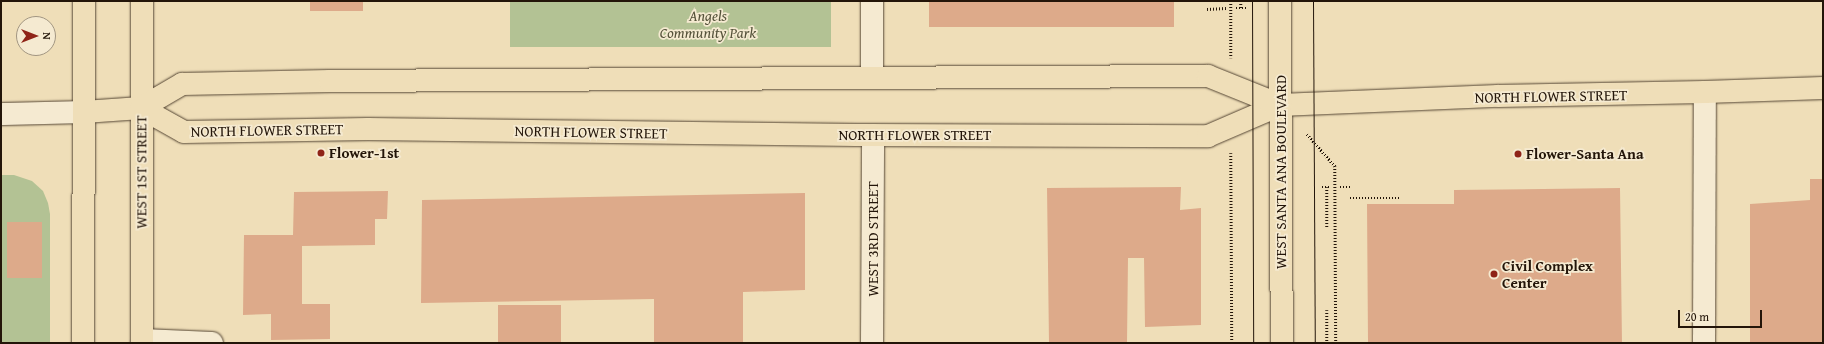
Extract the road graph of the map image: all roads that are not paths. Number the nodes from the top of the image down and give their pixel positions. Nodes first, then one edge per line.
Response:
1 (84, 1) edge
2 (142, 1) edge
3 (872, 1) edge
4 (1280, 1) edge
5 (872, 78) junction
6 (1823, 88) edge
7 (1704, 92) junction
8 (1280, 105) junction
9 (141, 108) junction
10 (84, 112) junction
11 (1, 114) edge
12 (873, 135) junction
13 (142, 341) edge
14 (83, 343) edge
15 (212, 343) edge
16 (872, 343) edge
17 (1282, 343) edge
18 (1704, 343) edge

1 - 10 main road
2 - 9 main road, WEST 1ST STREET
3 - 5 street
4 - 8 main road, WEST SANTA ANA BOULEVARD
5 - 8 main road, NORTH FLOWER STREET
5 - 9 main road, NORTH FLOWER STREET
6 - 7 main road, NORTH FLOWER STREET
7 - 8 main road, NORTH FLOWER STREET
7 - 18 street
8 - 12 main road, NORTH FLOWER STREET
8 - 17 main road, WEST SANTA ANA BOULEVARD
9 - 10 main road
9 - 12 main road, NORTH FLOWER STREET
9 - 13 main road, WEST 1ST STREET
10 - 11 street
10 - 14 main road
12 - 16 street, WEST 3RD STREET
13 - 15 street

